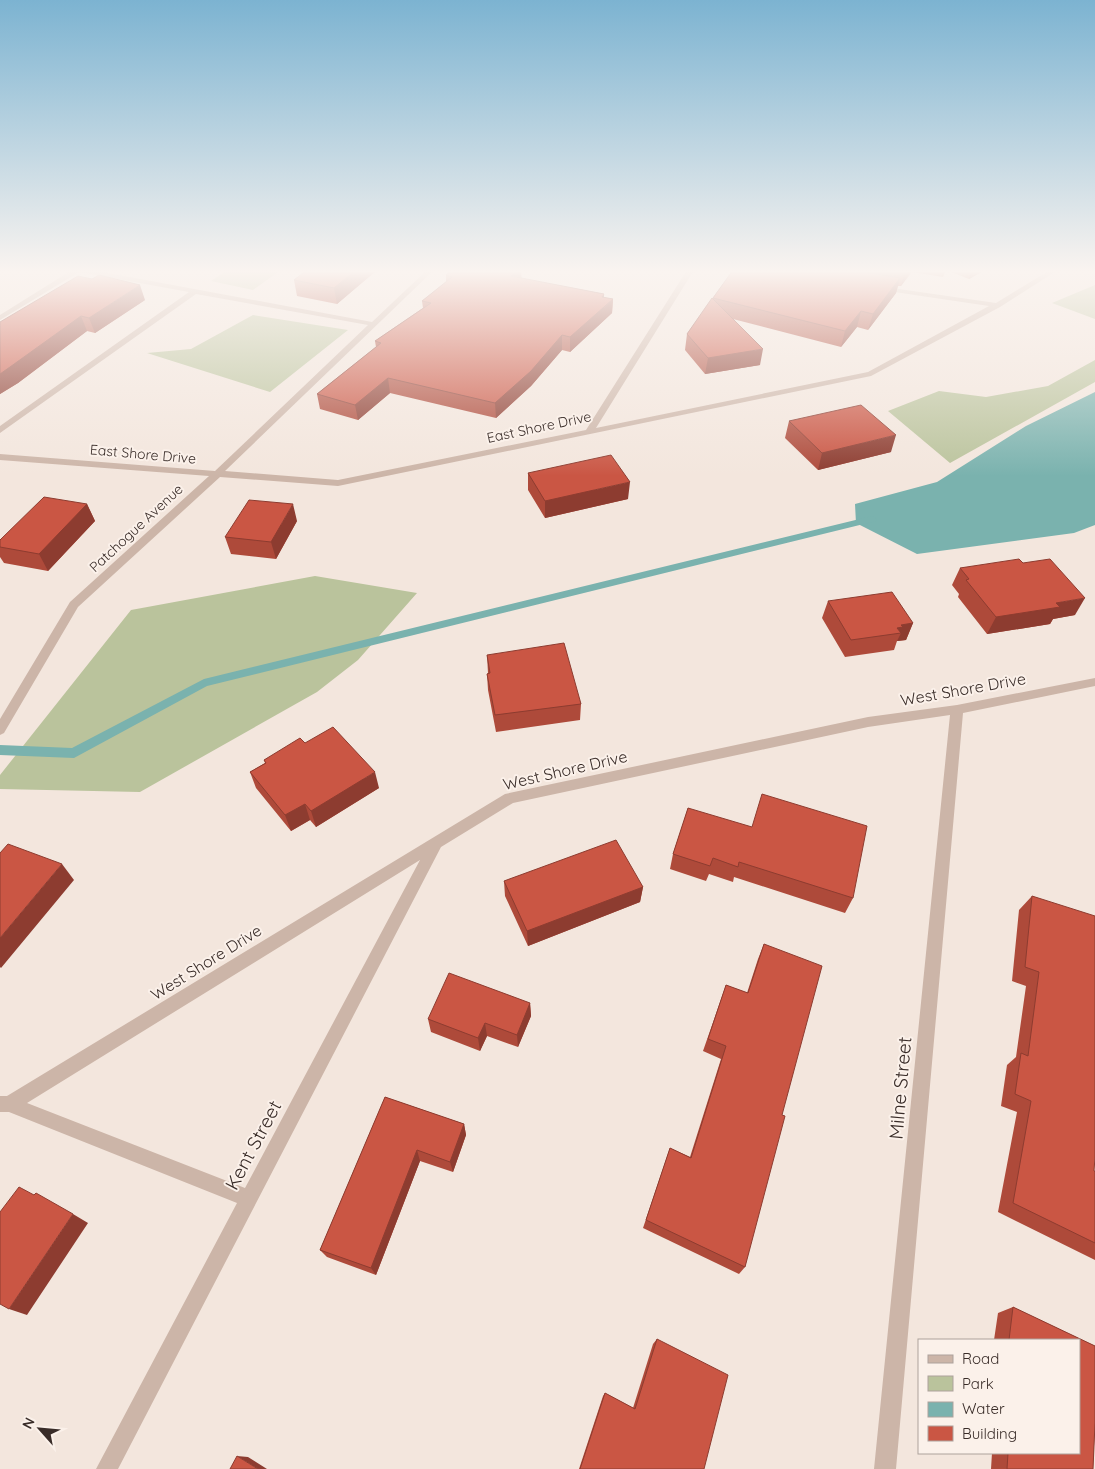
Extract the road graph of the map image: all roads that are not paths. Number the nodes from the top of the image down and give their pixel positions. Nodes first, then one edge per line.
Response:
1 (129, 339) edge
2 (358, 339) edge
3 (648, 339) edge
4 (936, 339) edge
5 (0, 430) edge
6 (590, 430) junction
7 (0, 457) edge
8 (217, 474) junction
9 (1095, 682) edge
10 (957, 710) junction
11 (0, 729) edge
12 (437, 841) junction
13 (5, 1104) edge
14 (249, 1199) junction
15 (107, 1469) edge
16 (885, 1469) edge

1 - 5 street
2 - 8 street, Patchogue Avenue
3 - 6 street
4 - 6 street, East Shore Drive
6 - 8 street, East Shore Drive
7 - 8 street, East Shore Drive
8 - 11 street, Patchogue Avenue
9 - 10 street, West Shore Drive
10 - 12 street, West Shore Drive
10 - 16 street, Milne Street
12 - 13 street, West Shore Drive
12 - 14 street, Kent Street
13 - 14 street
14 - 15 street, Kent Street

